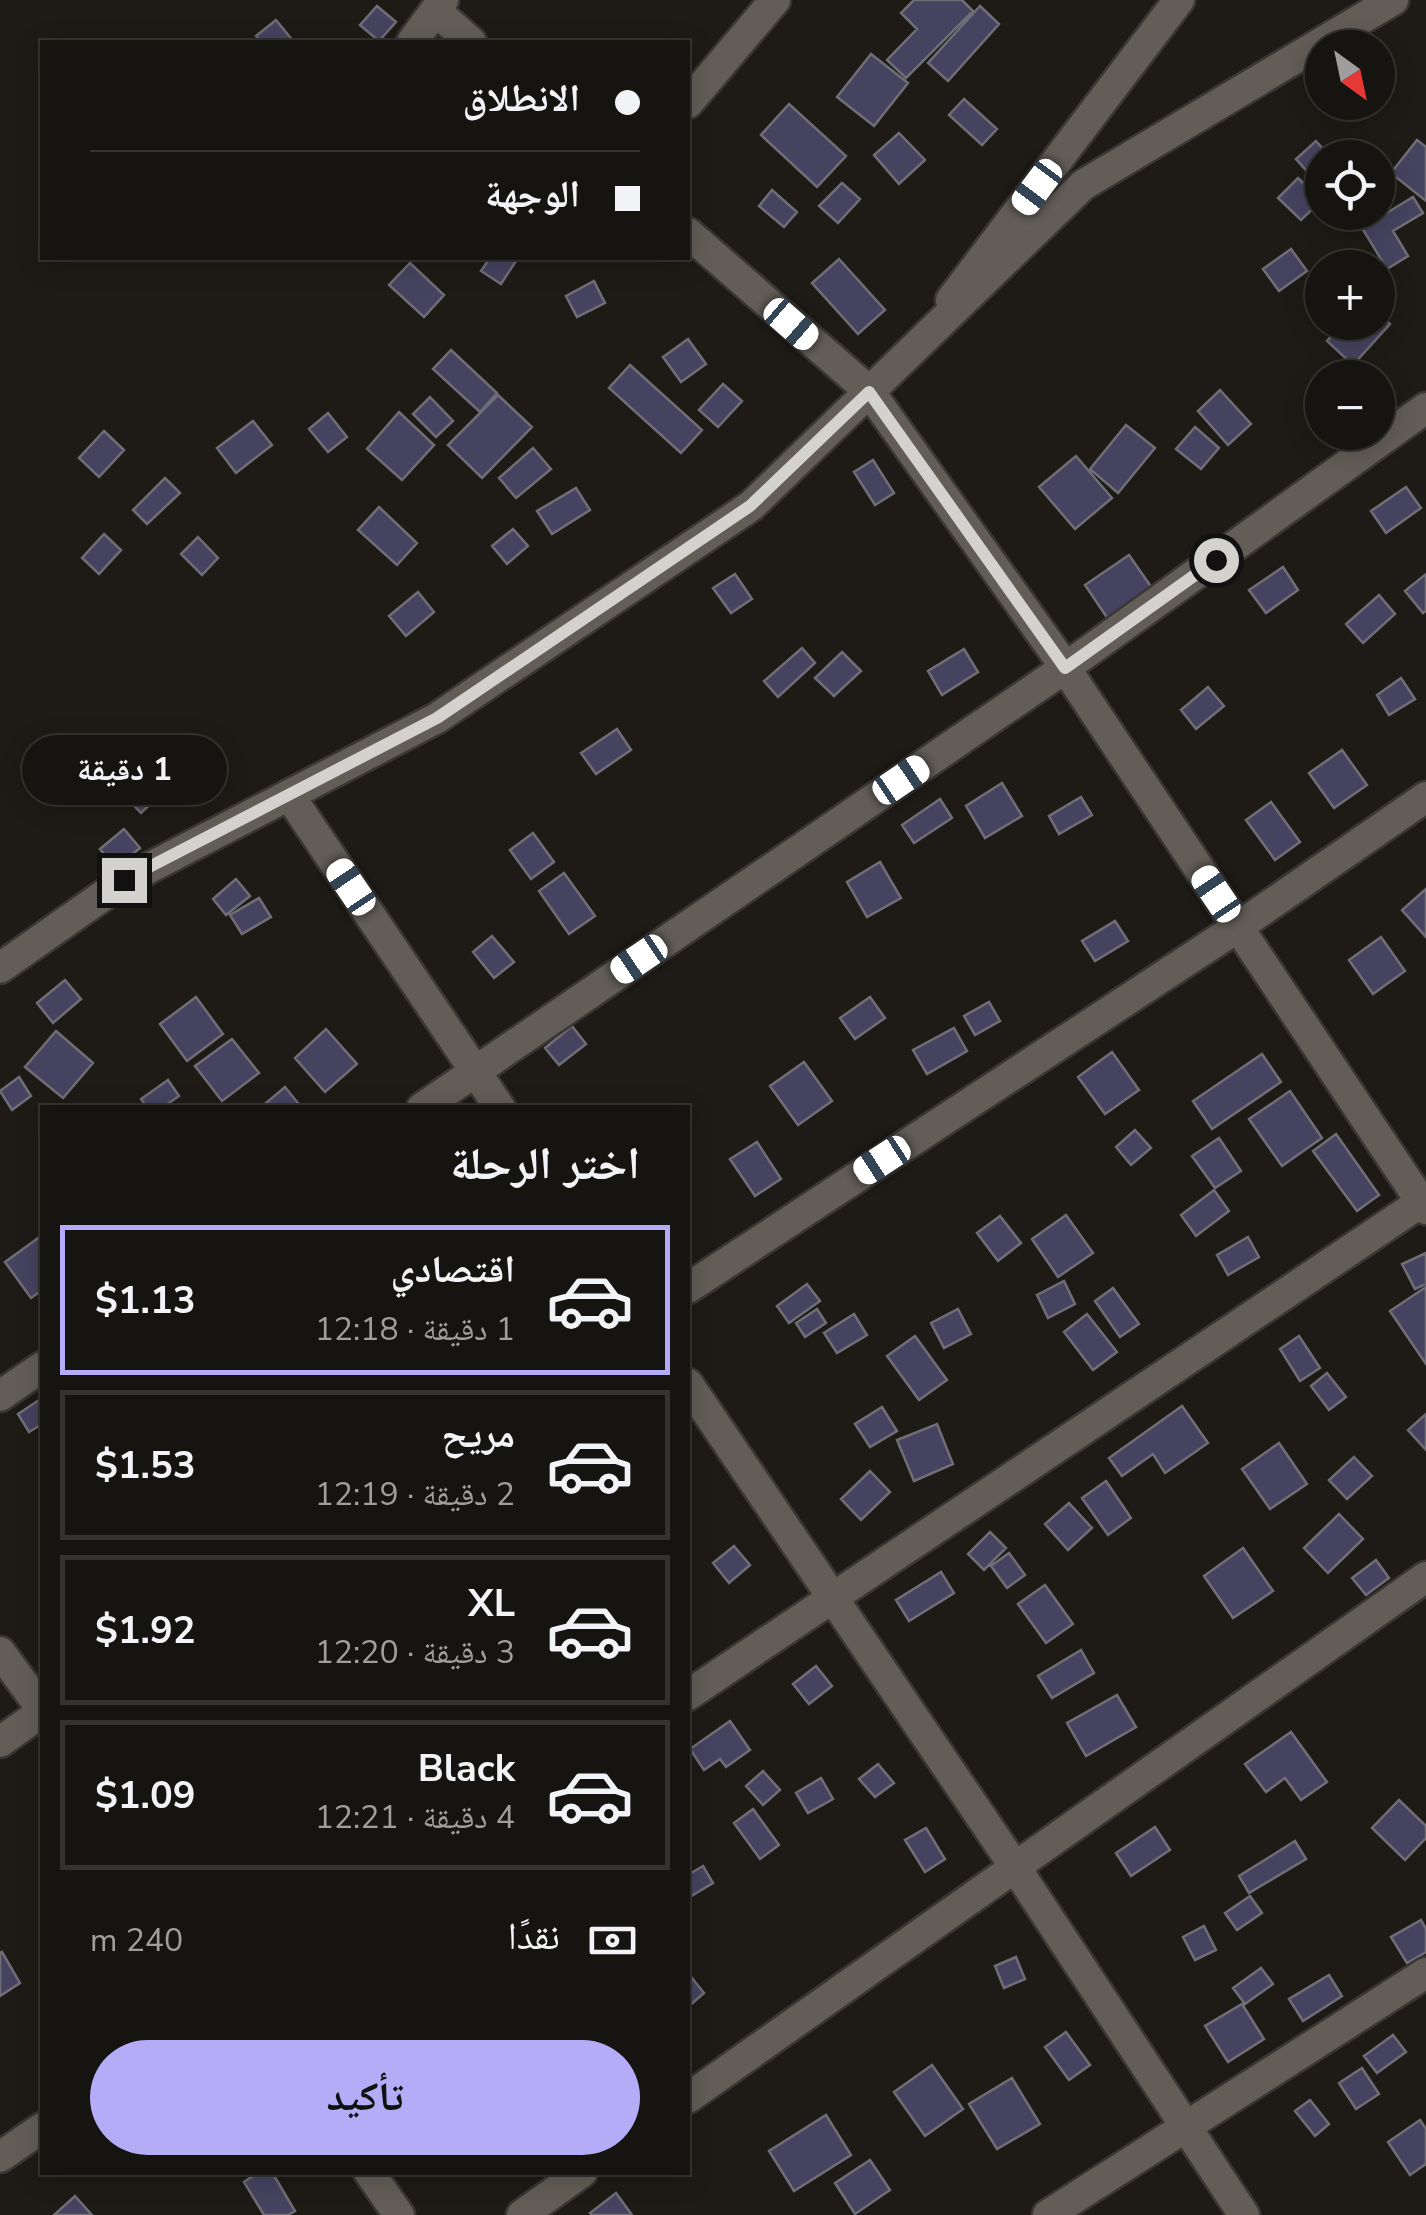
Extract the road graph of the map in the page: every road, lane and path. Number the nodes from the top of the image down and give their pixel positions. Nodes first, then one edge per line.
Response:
1 (775, 0) edge
2 (1178, 0) edge
3 (1394, 0) edge
4 (440, 6) edge
5 (414, 40) edge
6 (470, 40) edge
7 (690, 101) edge
8 (690, 235) edge
9 (919, 342) junction
10 (869, 392) junction
11 (1426, 408) edge
12 (1065, 668) junction
13 (288, 795) junction
14 (1426, 797) edge
15 (1238, 926) junction
16 (0, 968) edge
17 (476, 1071) junction
18 (426, 1105) edge
19 (498, 1105) edge
20 (1424, 1204) edge
21 (690, 1287) edge
22 (40, 1368) edge
23 (690, 1387) edge
24 (0, 1396) edge
25 (1426, 1577) edge
26 (833, 1598) junction
27 (0, 1652) edge
28 (690, 1694) edge
29 (40, 1707) edge
30 (40, 1712) edge
31 (0, 1742) edge
32 (1015, 1867) junction
33 (1426, 1973) edge
34 (690, 2097) edge
35 (1186, 2126) junction
36 (40, 2129) edge
37 (0, 2157) edge
38 (371, 2175) edge
39 (578, 2175) edge
40 (399, 2215) edge
41 (522, 2215) edge
42 (1048, 2215) edge
43 (1244, 2215) edge

1 - 7 street
2 - 9 street
3 - 9 street
4 - 5 street
4 - 6 street
8 - 10 street
9 - 10 street
10 - 12 street
10 - 13 street
11 - 12 street
12 - 15 street
12 - 17 street
13 - 16 street
13 - 17 street
14 - 15 street
15 - 20 street
15 - 21 street
17 - 18 street
17 - 19 street
20 - 26 street
22 - 24 street
23 - 26 street
25 - 32 street
26 - 28 street
26 - 32 street
27 - 29 street
30 - 31 street
32 - 34 street
32 - 35 street
33 - 35 street
35 - 42 street
35 - 43 street
36 - 37 street
38 - 40 street
39 - 41 street

